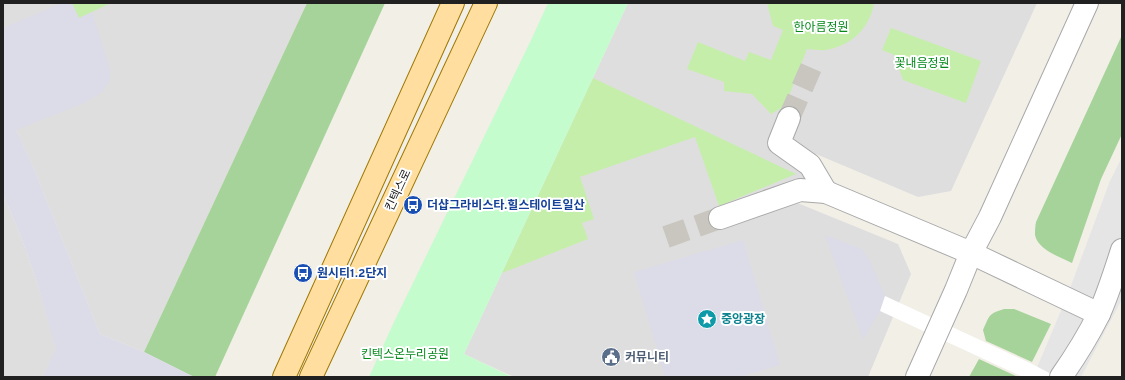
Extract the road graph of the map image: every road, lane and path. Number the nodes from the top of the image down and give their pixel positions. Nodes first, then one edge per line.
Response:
1 (453, 3) edge
2 (486, 3) edge
3 (1087, 3) edge
4 (789, 118) tunnel mouth
5 (826, 192) junction
6 (720, 218) tunnel mouth
7 (1122, 250) edge
8 (971, 253) junction
9 (1099, 314) junction
10 (284, 377) edge
11 (311, 377) edge
12 (917, 377) edge
13 (1061, 377) edge

1 - 10 main road
2 - 11 main road, 킨텍스로
3 - 8 street
4 - 5 street
5 - 6 street
5 - 8 street
7 - 9 street
8 - 9 street
8 - 12 street
9 - 13 street

